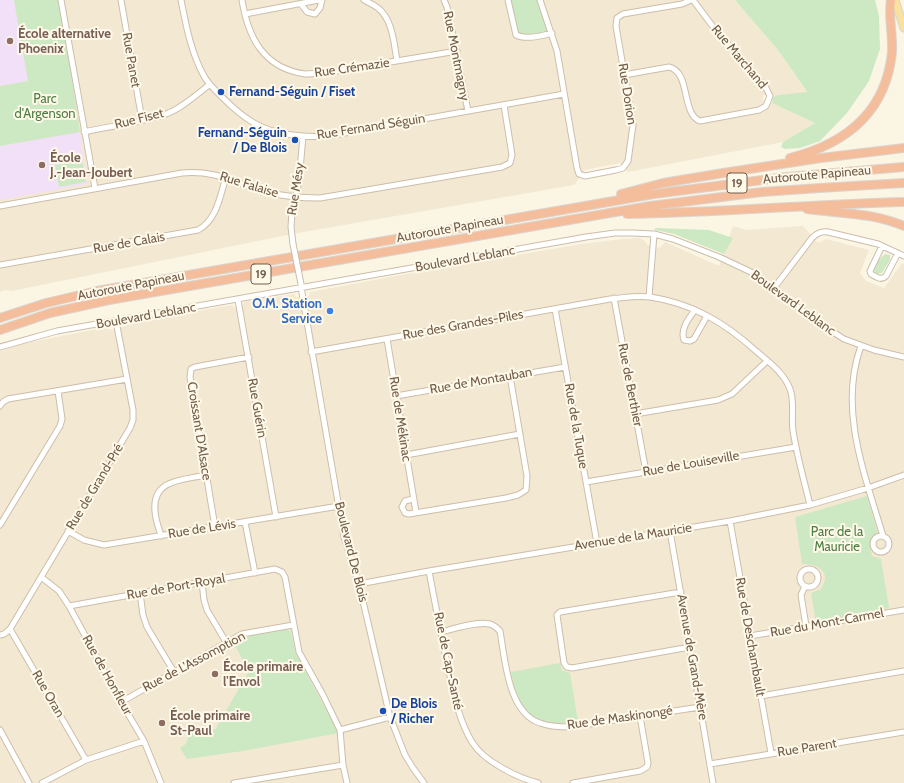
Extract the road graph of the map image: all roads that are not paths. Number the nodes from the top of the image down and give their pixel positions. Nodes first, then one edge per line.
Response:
1 (61, 0) edge
2 (121, 0) edge
3 (181, 0) edge
4 (242, 0) edge
5 (321, 0) edge
6 (364, 0) edge
7 (444, 0) edge
8 (508, 0) edge
9 (540, 0) edge
10 (692, 0) edge
11 (891, 0) edge
12 (896, 0) edge
13 (301, 4) junction
14 (245, 14) junction
15 (904, 28) edge
16 (552, 33) junction
17 (456, 51) junction
18 (397, 61) junction
19 (624, 75) junction
20 (209, 85) junction
21 (564, 94) junction
22 (504, 105) junction
23 (468, 111) junction
24 (142, 120) junction
25 (84, 132) junction
26 (303, 136) junction
27 (904, 148) edge
28 (774, 165) junction
29 (904, 167) edge
30 (226, 177) junction
31 (904, 183) edge
32 (95, 188) junction
33 (296, 197) junction
34 (904, 202) edge
35 (0, 206) edge
36 (789, 206) junction
37 (571, 208) junction
38 (599, 214) junction
39 (904, 226) edge
40 (654, 234) junction
41 (882, 246) junction
42 (898, 253) junction
43 (904, 256) edge
44 (0, 265) edge
45 (301, 286) junction
46 (774, 288) junction
47 (649, 297) junction
48 (614, 298) junction
49 (238, 300) junction
50 (555, 309) junction
51 (695, 310) junction
52 (707, 316) junction
53 (0, 318) edge
54 (116, 321) junction
55 (0, 330) edge
56 (387, 339) junction
57 (861, 346) junction
58 (0, 347) edge
59 (312, 352) junction
60 (248, 357) junction
61 (904, 358) edge
62 (767, 360) junction
63 (565, 367) junction
64 (510, 376) junction
65 (127, 379) junction
66 (58, 391) junction
67 (396, 396) junction
68 (0, 406) edge
69 (635, 414) junction
70 (520, 434) junction
71 (796, 447) junction
72 (406, 455) junction
73 (646, 472) junction
74 (206, 475) junction
75 (904, 475) edge
76 (586, 482) junction
77 (868, 488) junction
78 (413, 499) junction
79 (810, 505) junction
80 (339, 506) junction
81 (416, 512) junction
82 (276, 517) junction
83 (730, 521) junction
84 (245, 522) junction
85 (0, 525) edge
86 (215, 527) junction
87 (670, 531) junction
88 (68, 532) junction
89 (161, 536) junction
90 (883, 536) dead end
91 (597, 543) junction
92 (428, 571) junction
93 (255, 573) junction
94 (41, 576) junction
95 (202, 582) junction
96 (358, 584) junction
97 (805, 586) dead end
98 (681, 592) junction
99 (140, 593) junction
100 (69, 606) junction
101 (904, 610) edge
102 (293, 625) junction
103 (806, 626) junction
104 (10, 628) junction
105 (441, 632) junction
106 (0, 635) edge
107 (750, 636) junction
108 (226, 642) junction
109 (690, 647) junction
110 (904, 671) edge
111 (174, 672) junction
112 (761, 696) junction
113 (121, 702) junction
114 (700, 706) junction
115 (390, 716) junction
116 (640, 716) junction
117 (0, 730) edge
118 (340, 730) junction
119 (904, 732) edge
120 (144, 741) junction
121 (771, 753) junction
122 (86, 760) junction
123 (710, 764) junction
124 (343, 765) junction
125 (248, 782) edge
126 (29, 783) edge
127 (42, 783) edge
128 (162, 783) edge
129 (234, 783) edge
130 (347, 783) edge
131 (424, 783) edge
132 (538, 783) edge
133 (573, 783) edge
134 (713, 783) edge

1 - 25 street
2 - 24 street, Rue Panet
3 - 20 street, Rue Fernand Séguin
4 - 14 street, Rue Crémazie
5 - 13 street
5 - 13 street
6 - 18 street
7 - 17 street, Rue Montmagny
8 - 16 street
9 - 16 street
10 - 19 street, Rue Dorion
10 - 19 street, Rue Marchand
11 - 28 highway
12 - 15 main road
13 - 14 street
14 - 18 street, Rue Crémazie
16 - 21 street
17 - 18 street, Rue Crémazie
17 - 23 street, Rue Montmagny
19 - 21 street, Rue Dorion
20 - 24 street, Rue Fiset
20 - 26 street, Rue Fernand Séguin
21 - 22 street, Rue Fernand Séguin
22 - 23 street, Rue Fernand Séguin
22 - 33 street, Rue Falaise
23 - 26 street, Rue Fernand Séguin
24 - 25 street, Rue Fiset
25 - 32 street
26 - 33 street, Rue Mésy
27 - 28 highway
28 - 37 highway
29 - 37 highway, Autoroute Papineau / 19
30 - 32 street, Rue Falaise
30 - 33 street, Rue Falaise
30 - 44 street, Rue de Calais
31 - 38 highway, Autoroute Papineau / 19
32 - 35 street, Rue Falaise
33 - 45 street, Rue Mésy, bridge
34 - 36 highway
36 - 38 highway
36 - 39 highway
37 - 53 highway, Autoroute Papineau / 19
38 - 55 highway, Autoroute Papineau / 19
40 - 45 street, Boulevard Leblanc
40 - 46 street, Boulevard Leblanc
40 - 47 street
41 - 42 street
41 - 42 street
41 - 46 street
42 - 43 street
45 - 49 street, Boulevard Leblanc
45 - 59 street, Boulevard De Blois
46 - 57 street, Boulevard Leblanc
47 - 48 street, Rue des Grandes-Piles
47 - 51 street, Rue des Grandes-Piles
48 - 50 street, Rue des Grandes-Piles
48 - 69 street, Rue de Berthier
49 - 54 street, Boulevard Leblanc
49 - 60 street, Rue Guérin
50 - 56 street, Rue des Grandes-Piles
50 - 63 street, Rue de la Tuque
51 - 52 street, Rue des Grandes-Piles
51 - 52 street
52 - 62 street, Rue des Grandes-Piles
54 - 58 street, Boulevard Leblanc
54 - 65 street, Rue de Grand-Pré
56 - 59 street, Rue des Grandes-Piles
56 - 67 street, Rue de Mékinac
57 - 61 street, Boulevard Leblanc
57 - 77 street
59 - 80 street, Boulevard De Blois
60 - 74 street, Croissant D'Alsace
60 - 82 street, Rue Guérin
62 - 69 street
62 - 71 street, Rue des Grandes-Piles
63 - 64 street, Rue de Montauban
63 - 76 street, Rue de la Tuque
64 - 67 street, Rue de Montauban
64 - 70 street
65 - 66 street
65 - 88 street, Rue de Grand-Pré
66 - 68 street
66 - 85 street
67 - 72 street, Rue de Mékinac
69 - 73 street, Rue de Berthier
70 - 72 street
70 - 81 street
71 - 73 street, Rue de Louiseville
71 - 79 street, Rue des Grandes-Piles
72 - 78 street, Rue de Mékinac
73 - 76 street, Rue de Louiseville
74 - 86 street, Croissant D'Alsace
74 - 89 street
75 - 77 street, Avenue de la Mauricie
76 - 91 street, Rue de la Tuque
77 - 79 street, Avenue de la Mauricie
77 - 90 street
78 - 81 street, Rue de Mékinac
78 - 81 street
79 - 83 street, Avenue de la Mauricie
80 - 82 street, Rue de Lévis
80 - 96 street, Boulevard De Blois
82 - 84 street, Rue de Lévis
83 - 87 street, Avenue de la Mauricie
83 - 107 street, Rue de Deschambault
84 - 86 street, Rue de Lévis
84 - 93 street
86 - 89 street, Rue de Lévis
87 - 91 street, Avenue de la Mauricie
87 - 98 street, Avenue de Grand-Mère
88 - 89 street, Rue de Lévis
88 - 94 street, Rue de Grand-Pré
91 - 92 street, Avenue de la Mauricie
92 - 96 street, Avenue de la Mauricie
92 - 105 street, Rue de Cap-Santé
93 - 95 street, Rue de Port-Royal
93 - 102 street, Rue de Port-Royal
94 - 100 street, Rue de Honfleur
94 - 104 street, Rue de Grand-Pré
95 - 99 street, Rue de Port-Royal
95 - 108 street
96 - 115 street, Boulevard De Blois
97 - 103 street
98 - 109 street, Avenue de Grand-Mère
98 - 109 street
99 - 100 street, Rue de Port-Royal
99 - 111 street
100 - 113 street, Rue de Honfleur
101 - 103 street, Rue du Mont-Carmel
102 - 108 street, Rue de L'Assomption
102 - 118 street
103 - 107 street, Rue du Mont-Carmel
104 - 106 street, Rue de Grand-Pré
104 - 122 street, Rue Oran
105 - 116 street, Rue de Maskinongé
105 - 132 street, Rue de Cap-Santé
107 - 112 street, Rue de Deschambault
108 - 111 street, Rue de L'Assomption
109 - 114 street, Avenue de Grand-Mère
110 - 112 street
111 - 113 street, Rue de L'Assomption
112 - 121 street, Rue de Deschambault
113 - 120 street, Rue de Honfleur
114 - 116 street, Rue de Maskinongé
114 - 123 street, Avenue de Grand-Mère
115 - 118 street
115 - 131 street, Boulevard De Blois
116 - 133 street
117 - 126 street
118 - 124 street
119 - 121 street, Rue Parent
120 - 122 street
120 - 128 street, Rue de Honfleur
121 - 123 street, Rue Parent
122 - 127 street
123 - 134 street, Avenue de Grand-Mère
124 - 125 street
124 - 130 street
125 - 129 street

